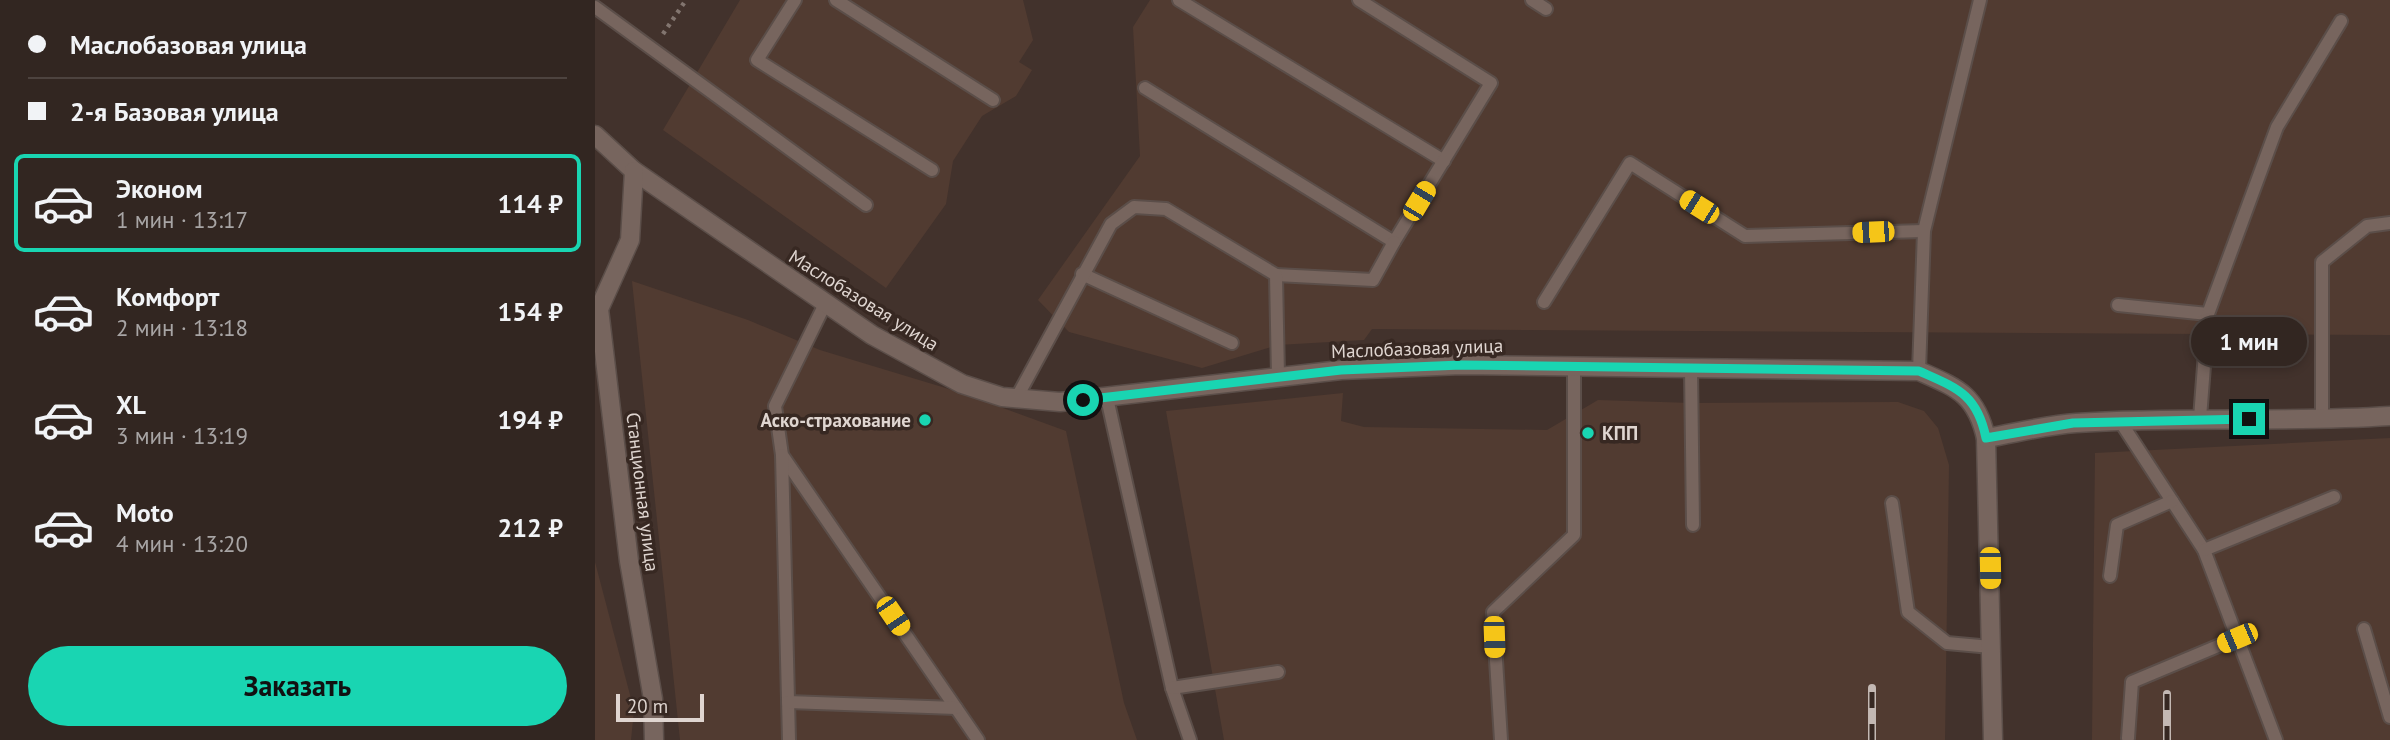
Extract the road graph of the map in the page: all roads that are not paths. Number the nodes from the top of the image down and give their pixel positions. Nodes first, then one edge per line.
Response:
1 (795, 0) edge
2 (836, 0) edge
3 (1179, 0) edge
4 (1359, 0) edge
5 (1532, 0) edge
6 (1980, 0) edge
7 (595, 7) edge
8 (1546, 9) dead end
9 (2341, 21) dead end
10 (1145, 89) dead end
11 (993, 100) dead end
12 (597, 144) edge
13 (1444, 161) junction
14 (634, 170) junction
15 (932, 170) dead end
16 (866, 205) dead end
17 (2390, 223) edge
18 (1924, 231) junction
19 (1394, 242) junction
20 (1082, 274) junction
21 (1276, 275) junction
22 (1544, 302) dead end
23 (825, 304) junction
24 (2118, 306) dead end
25 (2208, 314) junction
26 (1232, 344) dead end
27 (1574, 367) junction
28 (1691, 368) junction
29 (1919, 371) junction
30 (1278, 376) junction
31 (1107, 398) junction
32 (1016, 399) junction
33 (2390, 416) edge
34 (2200, 418) junction
35 (2120, 421) junction
36 (2322, 421) junction
37 (1986, 438) junction
38 (782, 455) junction
39 (2334, 497) dead end
40 (2172, 501) junction
41 (1892, 503) dead end
42 (1693, 525) dead end
43 (2204, 550) junction
44 (2110, 576) dead end
45 (2364, 629) dead end
46 (2237, 638) junction
47 (1991, 647) junction
48 (1278, 672) dead end
49 (1172, 688) junction
50 (788, 702) junction
51 (956, 708) junction
52 (2390, 718) edge
53 (2128, 738) dead end
54 (654, 740) edge
55 (789, 740) edge
56 (978, 740) edge
57 (1190, 740) edge
58 (1501, 740) edge
59 (1993, 740) edge
60 (2276, 740) edge

1 - 15 lane
2 - 11 lane
3 - 13 lane
4 - 13 lane
5 - 8 lane
6 - 18 lane
7 - 16 lane
9 - 25 lane
10 - 19 lane
12 - 14 street, Маслобазовая улица
13 - 19 lane
14 - 23 street, Маслобазовая улица
14 - 54 street, Станционная улица
17 - 36 lane
18 - 22 lane
18 - 29 lane
19 - 21 lane
20 - 21 lane
20 - 26 lane
20 - 32 lane
21 - 30 lane
23 - 32 street, Маслобазовая улица
23 - 38 lane
24 - 25 lane
25 - 34 lane
27 - 28 street, Маслобазовая улица
27 - 30 street, Маслобазовая улица
27 - 58 lane
28 - 29 street, Маслобазовая улица
28 - 42 lane
29 - 37 street, Маслобазовая улица
30 - 31 street, Маслобазовая улица
31 - 32 street, Маслобазовая улица
31 - 49 lane
33 - 36 street
34 - 35 street
34 - 36 street
35 - 37 street
35 - 40 lane
37 - 47 street, Маслобазовая улица
38 - 50 lane
38 - 51 lane
39 - 43 lane
40 - 43 lane
40 - 44 lane
41 - 47 lane
43 - 46 lane
45 - 52 lane
46 - 53 lane
46 - 60 lane
47 - 59 street, Маслобазовая улица
48 - 49 lane
49 - 57 lane
50 - 51 lane
50 - 55 lane
51 - 56 lane

